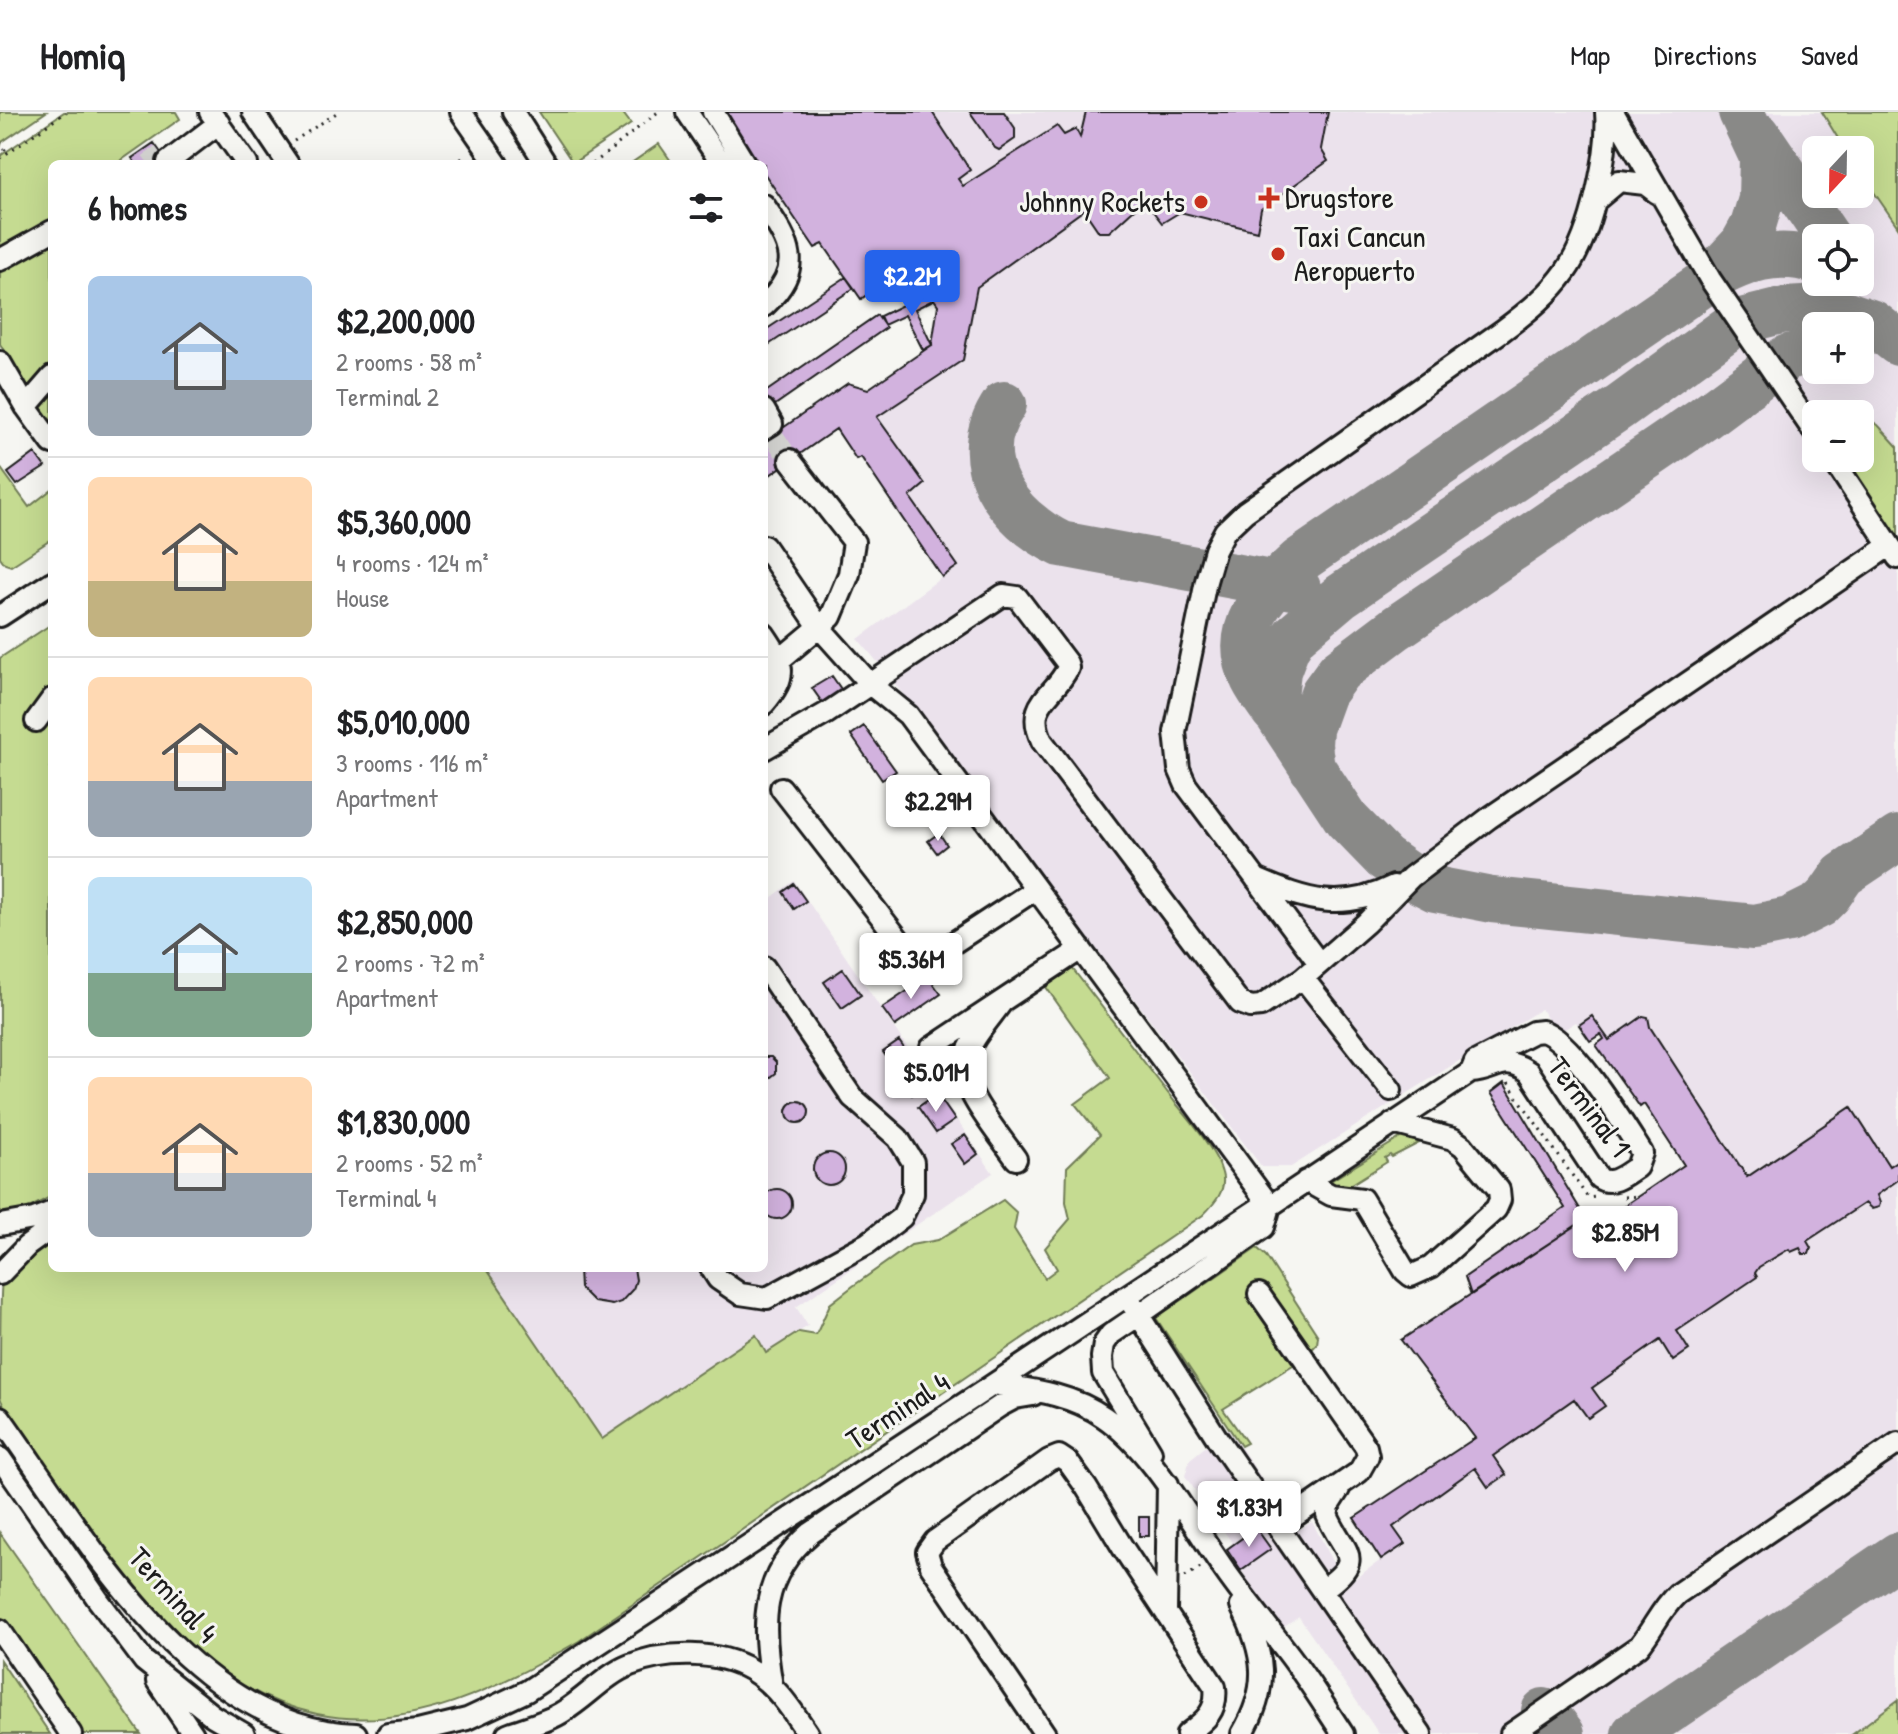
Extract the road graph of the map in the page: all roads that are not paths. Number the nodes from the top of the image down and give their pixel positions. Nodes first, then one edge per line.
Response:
1 (253, 112) edge
2 (513, 112) edge
3 (687, 112) edge
4 (713, 112) edge
5 (1606, 112) edge
6 (1613, 112) edge
7 (214, 117) edge
8 (466, 117) edge
9 (284, 157) edge
10 (164, 158) tunnel mouth
11 (244, 160) edge
12 (494, 160) edge
13 (543, 160) edge
14 (719, 160) edge
15 (743, 160) edge
16 (1660, 196) junction
17 (1595, 201) junction
18 (768, 212) edge
19 (48, 233) edge
20 (0, 260) edge
21 (768, 301) edge
22 (0, 362) edge
23 (48, 382) edge
24 (26, 407) junction
25 (1802, 415) edge
26 (48, 437) edge
27 (790, 460) tunnel mouth
28 (1841, 472) edge
29 (1894, 552) edge
30 (771, 572) edge
31 (48, 585) edge
32 (0, 616) edge
33 (820, 628) junction
34 (768, 640) edge
35 (780, 657) junction
36 (768, 669) edge
37 (871, 685) junction
38 (768, 699) edge
39 (48, 704) edge
40 (36, 721) dead end
41 (768, 747) edge
42 (781, 788) dead end
43 (1411, 877) junction
44 (1255, 878) junction
45 (1036, 889) junction
46 (1081, 949) junction
47 (1319, 963) junction
48 (768, 973) edge
49 (1303, 978) junction
50 (1002, 1002) junction
51 (931, 1048) dead end
52 (1471, 1072) junction
53 (1391, 1090) dead end
54 (1393, 1123) junction
55 (1016, 1159) dead end
56 (1306, 1181) junction
57 (1270, 1206) junction
58 (48, 1214) edge
59 (0, 1225) edge
60 (48, 1231) edge
61 (27, 1246) junction
62 (0, 1258) edge
63 (714, 1272) edge
64 (0, 1274) edge
65 (1259, 1294) dead end
66 (1126, 1295) junction
67 (1139, 1315) junction
68 (994, 1384) junction
69 (1062, 1396) junction
70 (1, 1417) edge
71 (1898, 1443) edge
72 (0, 1458) edge
73 (1163, 1478) junction
74 (1344, 1483) junction
75 (1279, 1527) junction
76 (1222, 1568) junction
77 (1322, 1590) junction
78 (1161, 1605) junction
79 (0, 1630) edge
80 (144, 1661) junction
81 (772, 1686) junction
82 (563, 1712) junction
83 (71, 1734) edge
84 (193, 1734) edge
85 (244, 1734) edge
86 (356, 1734) edge
87 (388, 1734) edge
88 (507, 1734) edge
89 (537, 1734) edge
90 (808, 1734) edge
91 (1045, 1734) edge
92 (1187, 1734) edge
93 (1242, 1734) edge
94 (1343, 1734) edge
95 (1421, 1734) edge
96 (1511, 1734) edge

1 - 9 street
2 - 13 street
3 - 14 street
4 - 15 street
5 - 17 street
6 - 16 street
7 - 10 street
7 - 11 street
8 - 12 street
16 - 17 street
16 - 25 street
17 - 44 street
18 - 21 street
19 - 20 street
22 - 24 street
23 - 24 street
24 - 26 street
27 - 33 street
28 - 29 street
29 - 43 street
30 - 33 street
31 - 32 street
33 - 35 street
33 - 37 street
34 - 35 street
35 - 36 street
35 - 38 street
37 - 41 street
37 - 45 street
37 - 49 street
39 - 40 street
42 - 45 street
43 - 44 street
43 - 47 street
44 - 47 street
45 - 46 street
46 - 50 street
46 - 57 street
47 - 49 street
48 - 63 street
49 - 53 street
50 - 51 street
50 - 55 street
52 - 52 street, Terminal 1
52 - 54 street, Terminal 1
54 - 56 street, Terminal 1
54 - 56 street
56 - 57 street, Terminal 1
57 - 66 street, Terminal 1
57 - 67 street, Terminal 1
58 - 59 street
60 - 61 street
61 - 62 street
61 - 64 street
65 - 74 street
66 - 67 street
66 - 68 street, Terminal 1
67 - 73 street, Terminal 1
67 - 75 street
68 - 69 street, Terminal 4
68 - 87 street, Terminal 4
69 - 73 street, Terminal 4
69 - 81 street
70 - 86 street, Terminal 4
71 - 96 street
72 - 80 street, Terminal 4
73 - 76 street, Terminal 4
73 - 78 street
74 - 75 street
74 - 77 street
75 - 77 street
76 - 93 street
76 - 94 street, Terminal 4
77 - 95 street
78 - 91 street
78 - 92 street
79 - 83 street
80 - 84 street
80 - 85 street, Terminal 4
81 - 82 street
81 - 90 street
82 - 88 street
82 - 89 street

